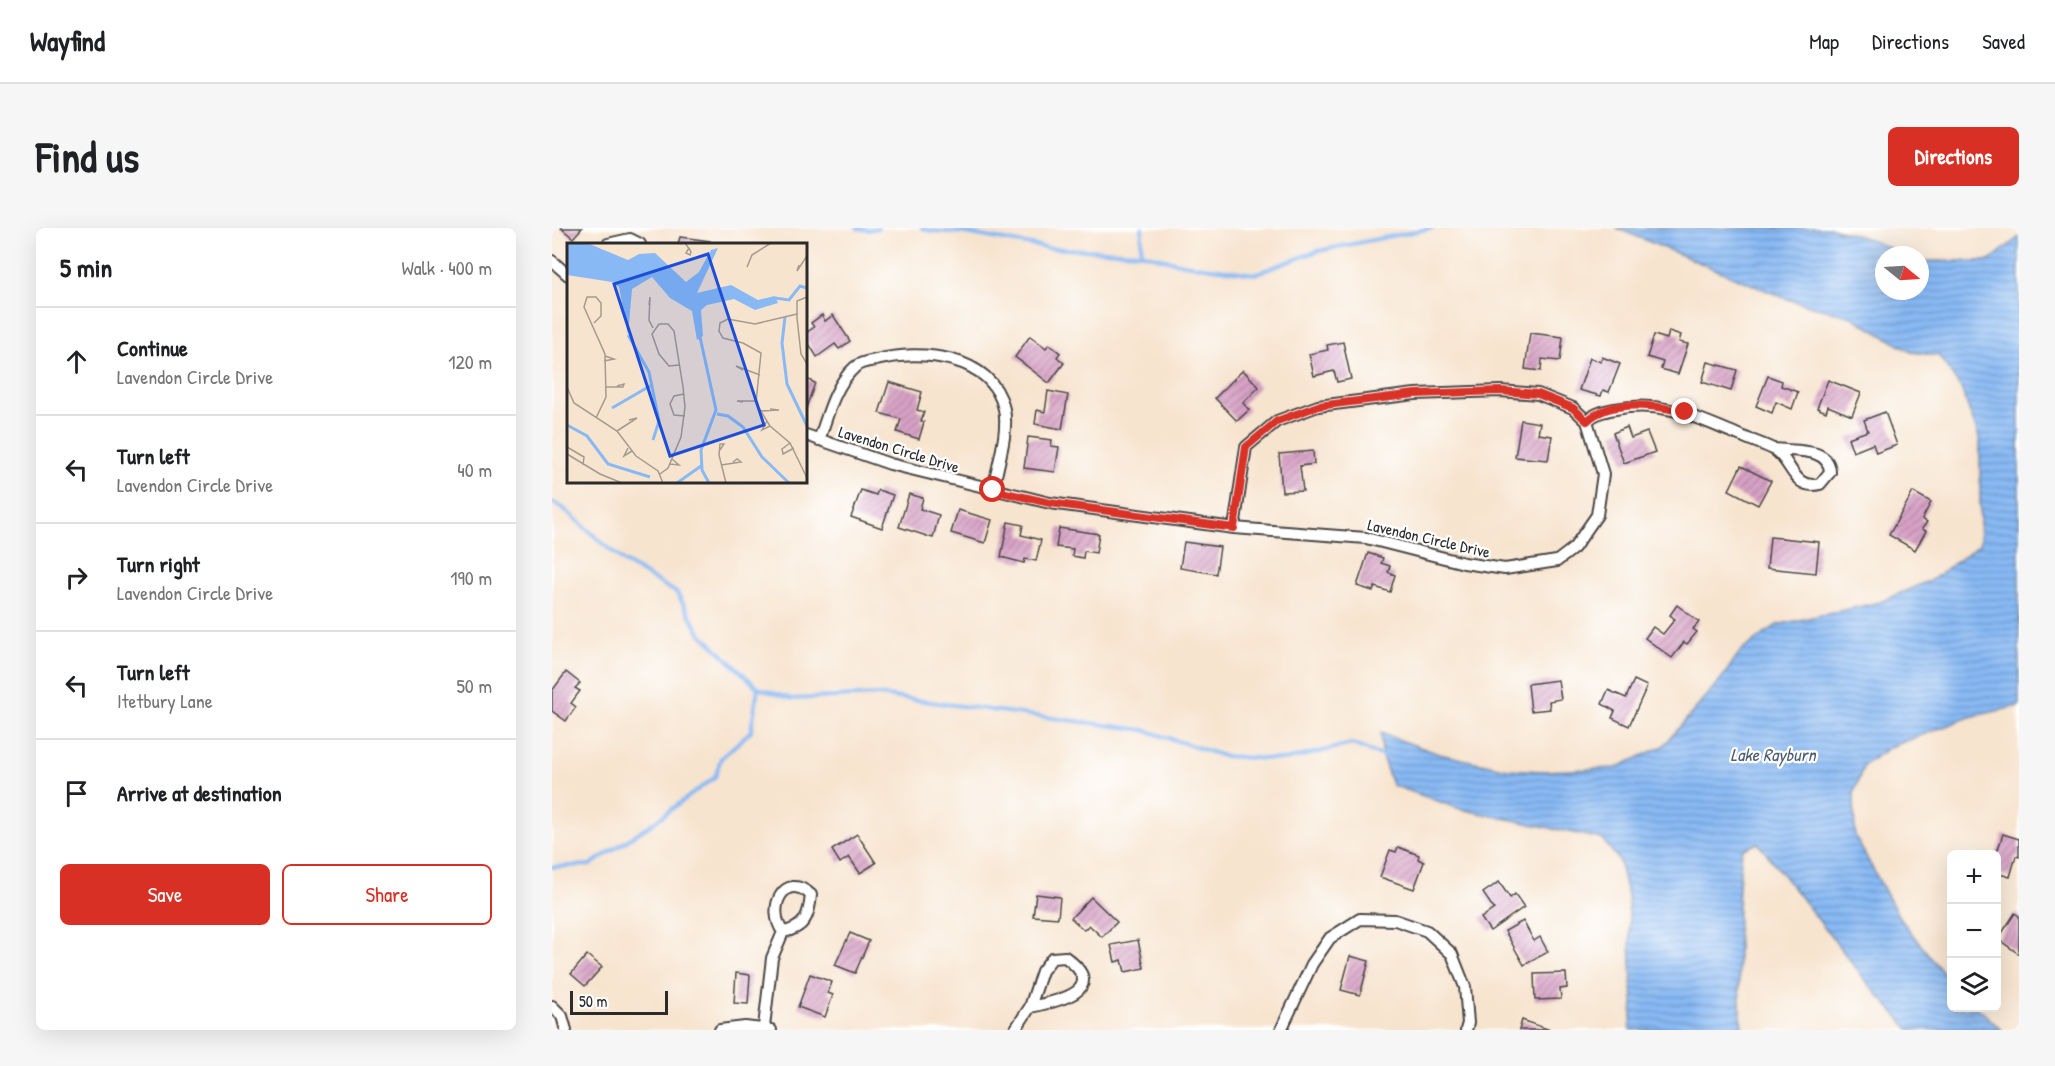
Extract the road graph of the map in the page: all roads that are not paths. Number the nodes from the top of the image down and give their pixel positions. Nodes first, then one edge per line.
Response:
1 (612, 243) edge
2 (638, 243) edge
3 (552, 261) edge
4 (567, 274) edge
5 (1587, 421) junction
6 (807, 435) edge
7 (819, 440) junction
8 (1774, 449) junction
9 (993, 490) junction
10 (1234, 528) junction
11 (783, 932) dead end
12 (552, 1006) edge
13 (1030, 1006) junction
14 (767, 1029) edge
15 (566, 1030) edge
16 (720, 1030) edge
17 (1015, 1030) edge
18 (1281, 1030) edge
19 (1466, 1030) edge

1 - 2 street
3 - 4 street
5 - 8 street
5 - 10 street
5 - 10 street, Lavendon Circle Drive
6 - 7 street, Lavendon Circle Drive
7 - 9 street, Lavendon Circle Drive
7 - 9 street
8 - 8 street
9 - 10 street, Lavendon Circle Drive
11 - 14 street
12 - 15 street
13 - 13 street
13 - 17 street
14 - 16 street
18 - 19 street

